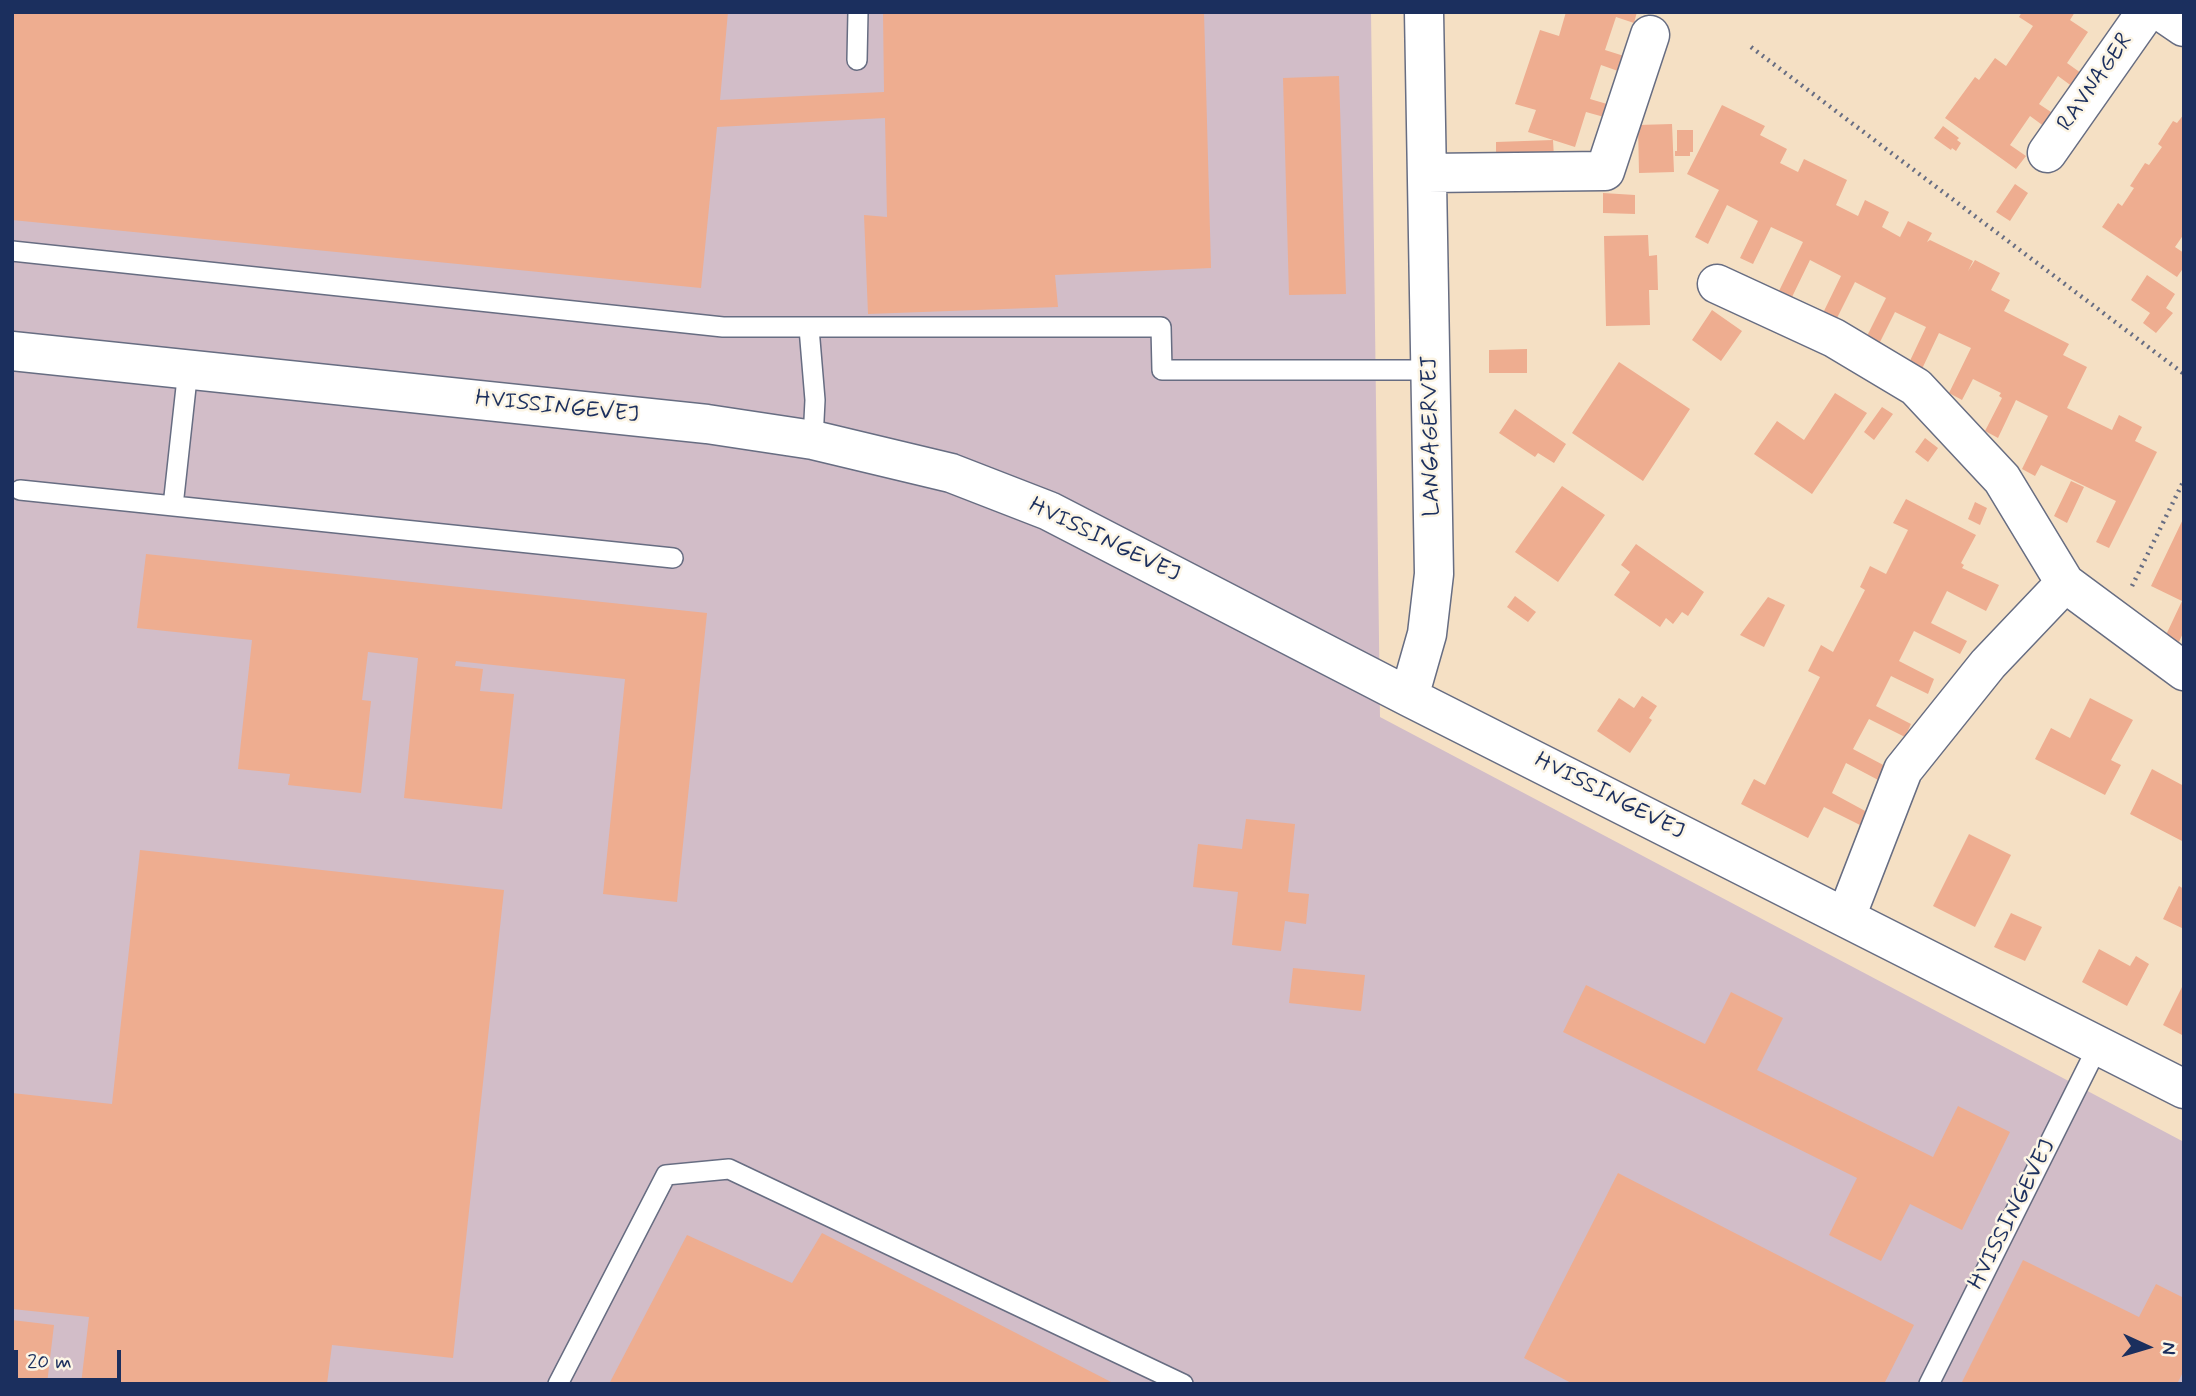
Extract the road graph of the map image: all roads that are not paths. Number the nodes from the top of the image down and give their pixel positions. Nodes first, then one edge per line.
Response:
1 (858, 12) edge
2 (1424, 12) edge
3 (2146, 12) edge
4 (2162, 12) edge
5 (2184, 27) edge
6 (1650, 35) dead end
7 (857, 60) dead end
8 (2047, 153) dead end
9 (1428, 173) junction
10 (12, 251) edge
11 (1717, 284) dead end
12 (809, 328) junction
13 (12, 351) edge
14 (188, 369) junction
15 (1431, 370) junction
16 (813, 440) junction
17 (20, 490) dead end
18 (173, 506) junction
19 (673, 558) dead end
20 (2065, 583) junction
21 (2184, 671) edge
22 (1409, 697) junction
23 (1846, 917) junction
24 (2098, 1046) junction
25 (2184, 1090) edge
26 (558, 1384) edge
27 (1183, 1384) edge
28 (1929, 1384) edge

1 - 7 lane
2 - 9 street, LANGAGERVEJ
3 - 8 street, RAVNAGER
4 - 5 street
6 - 9 street
9 - 15 street, LANGAGERVEJ
10 - 12 lane
11 - 20 street
12 - 15 lane
12 - 16 lane
13 - 14 street, HVISSINGEVEJ
14 - 16 street, HVISSINGEVEJ
14 - 18 lane
15 - 22 street, LANGAGERVEJ
16 - 22 street, HVISSINGEVEJ
17 - 18 lane
18 - 19 lane
20 - 21 street
20 - 23 street
22 - 23 street, HVISSINGEVEJ
23 - 24 street, HVISSINGEVEJ
24 - 25 street, HVISSINGEVEJ
24 - 28 lane, HVISSINGEVEJ
26 - 27 lane

